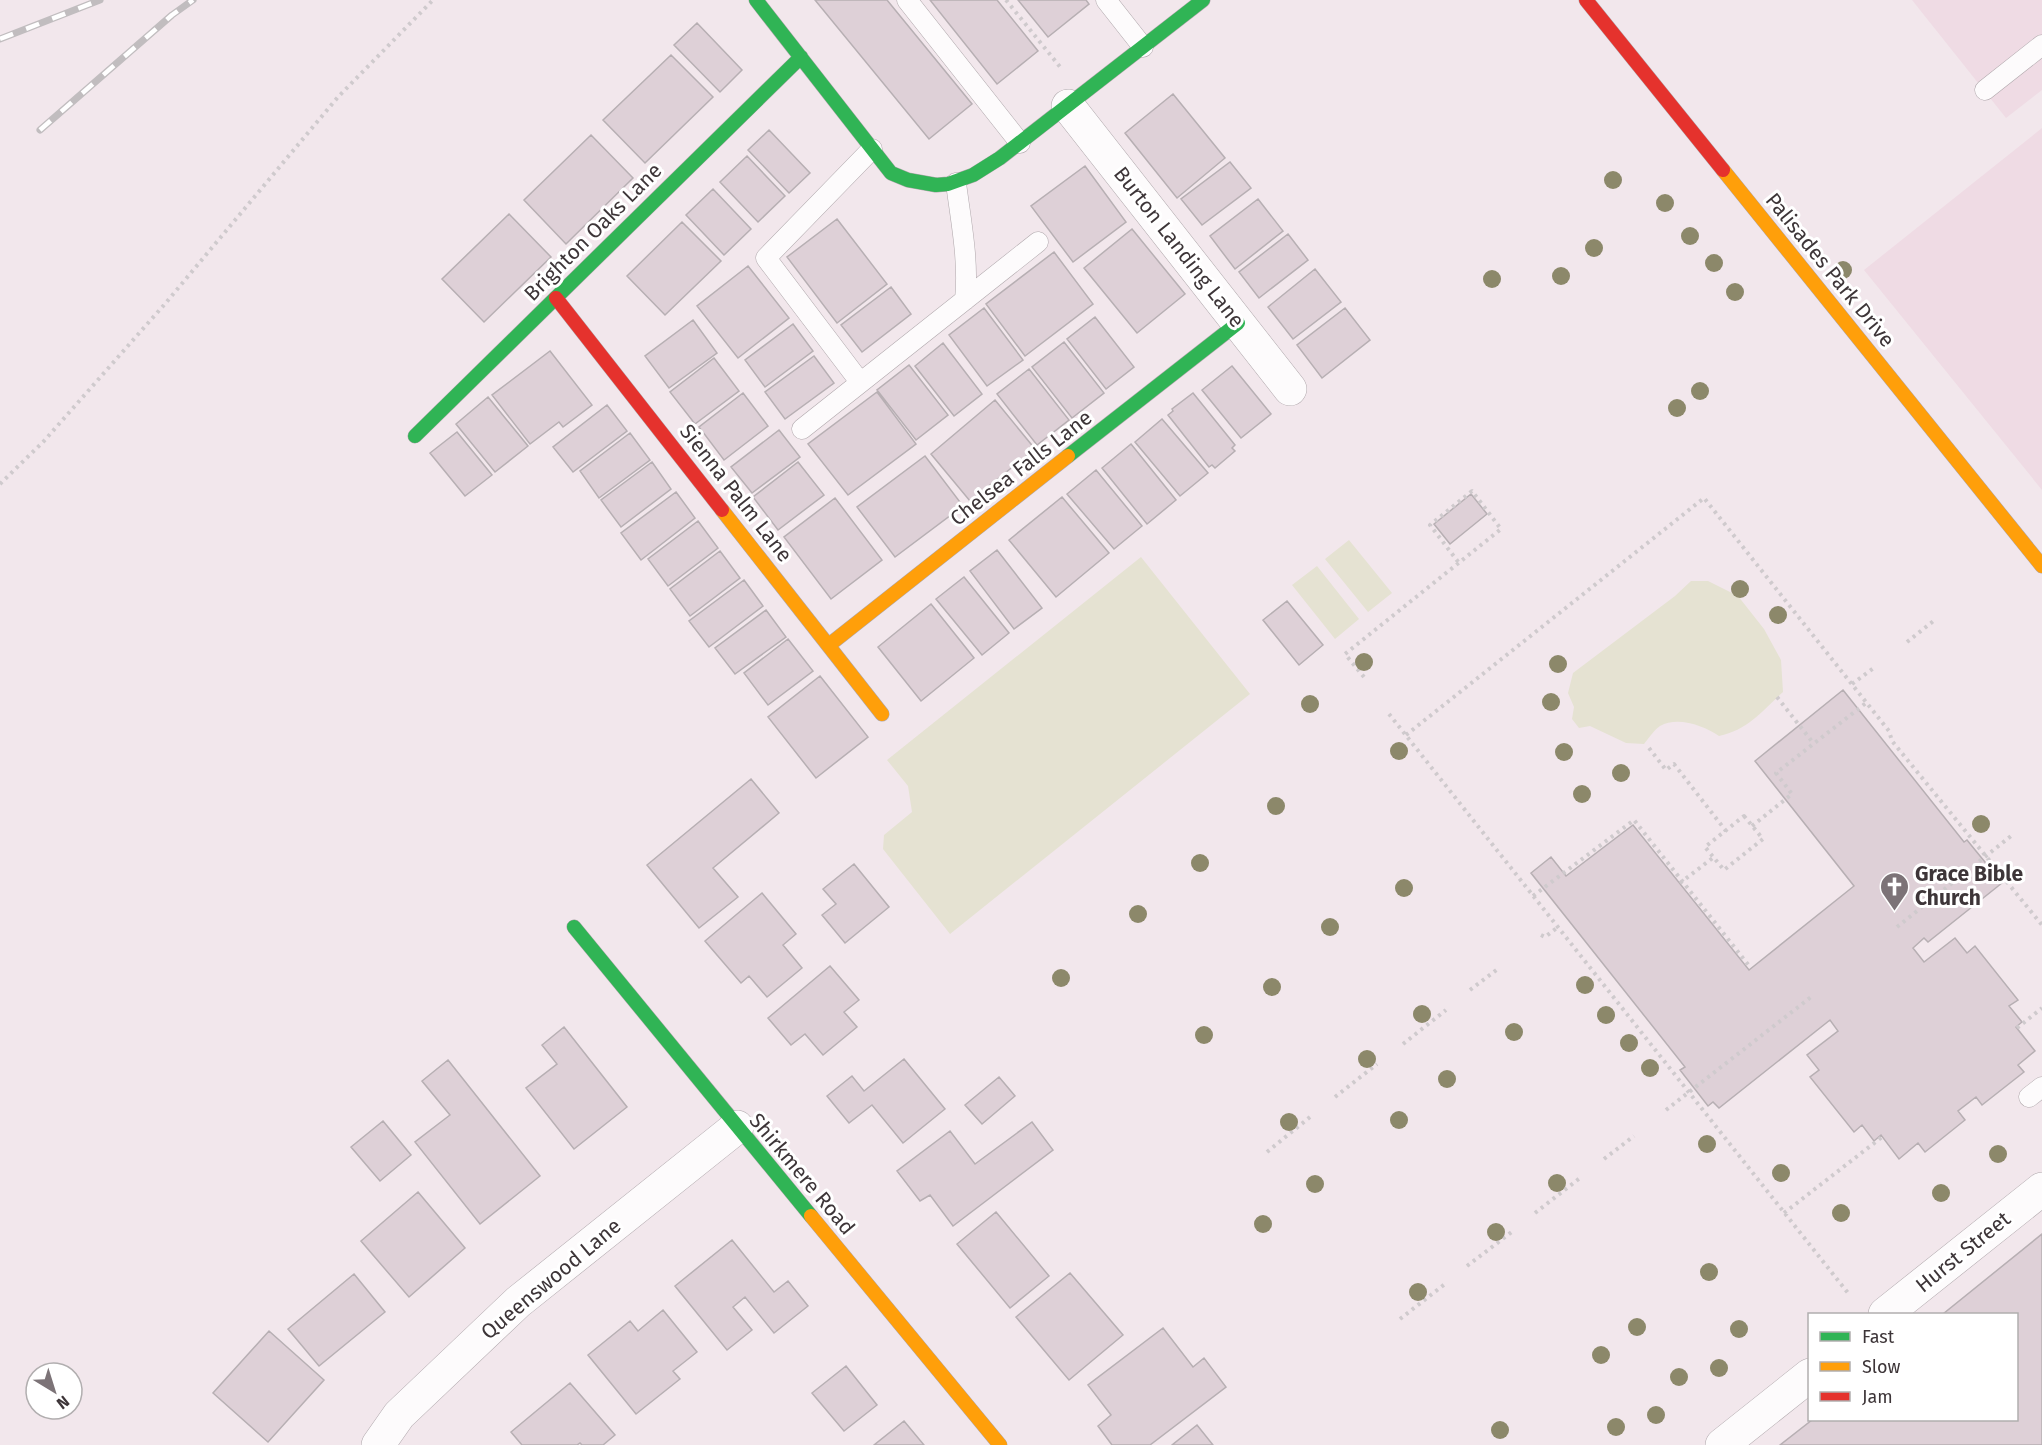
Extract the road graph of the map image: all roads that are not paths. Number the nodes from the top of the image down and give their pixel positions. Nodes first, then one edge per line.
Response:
1 (756, 0) edge
2 (907, 0) edge
3 (1106, 0) edge
4 (1203, 0) edge
5 (1586, 0) edge
6 (2042, 45) edge
7 (1143, 47) junction
8 (801, 57) junction
9 (1985, 90) dead end
10 (1068, 106) junction
11 (1020, 143) junction
12 (872, 149) junction
13 (956, 183) junction
14 (1038, 242) dead end
15 (556, 298) junction
16 (965, 300) junction
17 (1238, 323) junction
18 (860, 382) junction
19 (1290, 389) dead end
20 (802, 429) dead end
21 (415, 436) dead end
22 (2042, 566) edge
23 (829, 645) junction
24 (882, 714) dead end
25 (574, 927) dead end
26 (737, 1127) junction
27 (2042, 1188) edge
28 (1886, 1313) edge
29 (1808, 1376) edge
30 (378, 1445) edge
31 (1000, 1445) edge
32 (1722, 1445) edge

1 - 8 street
2 - 11 lane
3 - 7 lane
4 - 7 street
5 - 22 street, Palisades Park Drive
6 - 9 lane
7 - 10 street
8 - 12 street
8 - 15 street, Brighton Oaks Lane
10 - 11 street
10 - 17 street, Burton Landing Lane
11 - 13 street
12 - 13 street
12 - 18 lane
13 - 16 lane
14 - 16 lane
15 - 21 street, Brighton Oaks Lane
15 - 23 street, Sienna Palm Lane
16 - 18 lane
17 - 19 street, Burton Landing Lane
17 - 23 street, Chelsea Falls Lane
18 - 20 lane
23 - 24 street, Sienna Palm Lane
25 - 26 street, Shirkmere Road
26 - 30 street, Queenswood Lane
26 - 31 street, Shirkmere Road
27 - 28 street, Hurst Street
29 - 32 street

